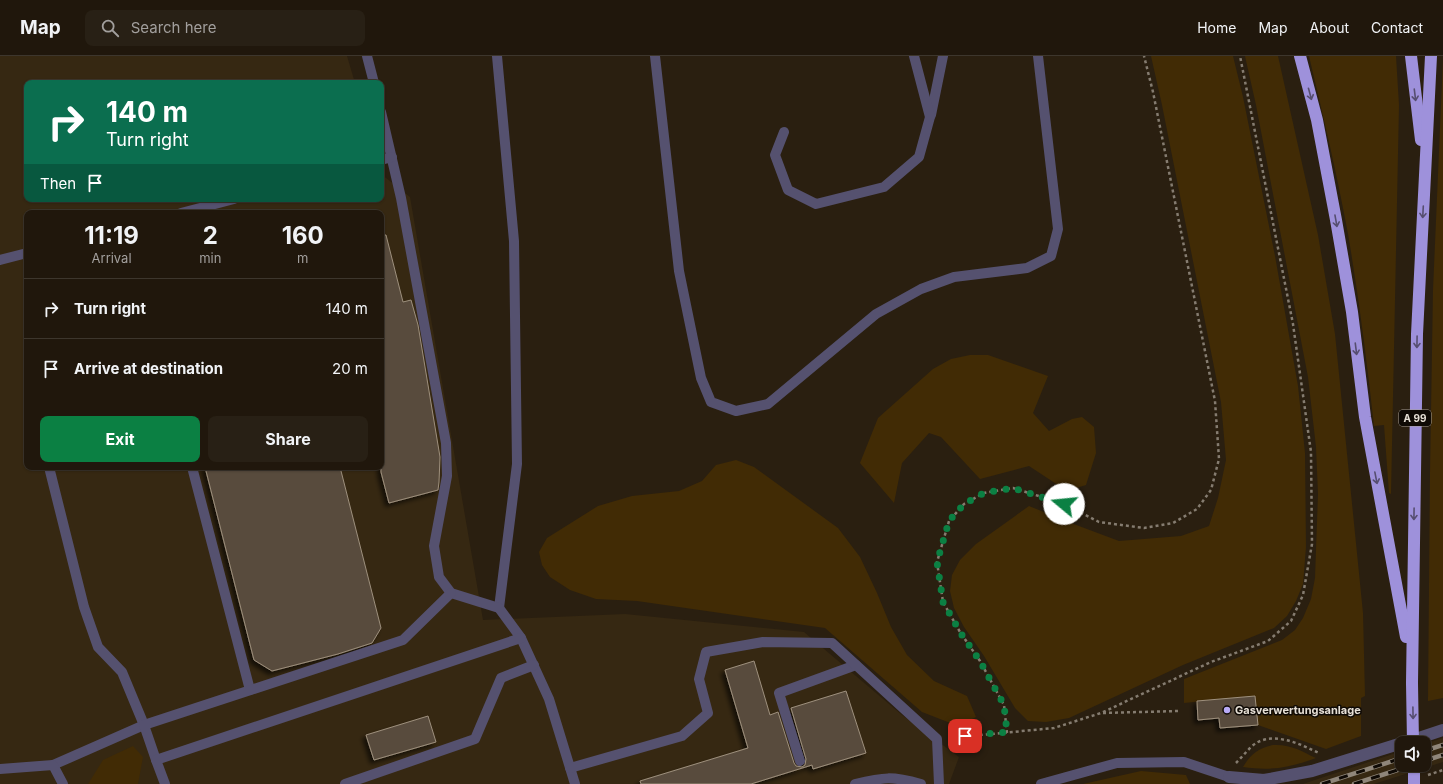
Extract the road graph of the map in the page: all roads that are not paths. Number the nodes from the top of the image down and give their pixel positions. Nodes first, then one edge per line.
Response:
1 (367, 56) edge
2 (497, 56) edge
3 (655, 56) edge
4 (914, 56) edge
5 (943, 56) edge
6 (1038, 56) edge
7 (1300, 56) edge
8 (1410, 56) edge
9 (1431, 56) edge
10 (373, 80) edge
11 (930, 117) junction
12 (384, 124) edge
13 (784, 132) dead end
14 (392, 157) junction
15 (384, 159) edge
16 (1425, 173) junction
17 (222, 202) edge
18 (192, 210) edge
19 (24, 256) edge
20 (0, 260) edge
21 (51, 470) edge
22 (193, 470) edge
23 (451, 593) junction
24 (499, 608) junction
25 (521, 638) junction
26 (1411, 663) junction
27 (534, 665) junction
28 (856, 665) junction
29 (250, 690) junction
30 (144, 725) junction
31 (1443, 730) edge
32 (1413, 736) edge
33 (1424, 736) edge
34 (1395, 745) edge
35 (156, 760) junction
36 (800, 761) dead end
37 (53, 765) junction
38 (570, 768) junction
39 (0, 769) edge
40 (1414, 772) edge
41 (1229, 776) joint
42 (63, 784) edge
43 (165, 784) edge
44 (346, 784) edge
45 (575, 784) edge
46 (855, 784) edge
47 (921, 784) edge
48 (939, 784) edge
49 (1041, 784) edge
50 (1414, 784) edge

1 - 10 lane
2 - 24 lane
3 - 6 lane
4 - 11 lane
5 - 11 lane
7 -> 26 highway
8 -> 16 highway
9 - 16 highway, A 99
11 - 13 lane
12 - 14 lane
14 - 15 lane
14 - 23 lane
16 -> 26 highway, A 99
17 - 18 lane
19 - 20 lane
21 - 30 lane
22 - 29 lane
23 - 24 lane
23 - 29 lane
24 - 25 lane
25 - 27 lane
25 - 35 lane
26 -> 32 highway, A 99, bridge
27 - 38 lane
27 - 44 lane
28 - 36 lane
28 - 38 lane
28 - 48 lane
29 - 30 lane
30 - 35 lane
30 - 37 lane
31 - 33 street
34 - 41 street
35 - 43 lane
37 - 39 lane
37 - 42 lane
38 - 45 lane
40 - 50 highway, bridge
41 - 49 lane
46 - 47 lane

